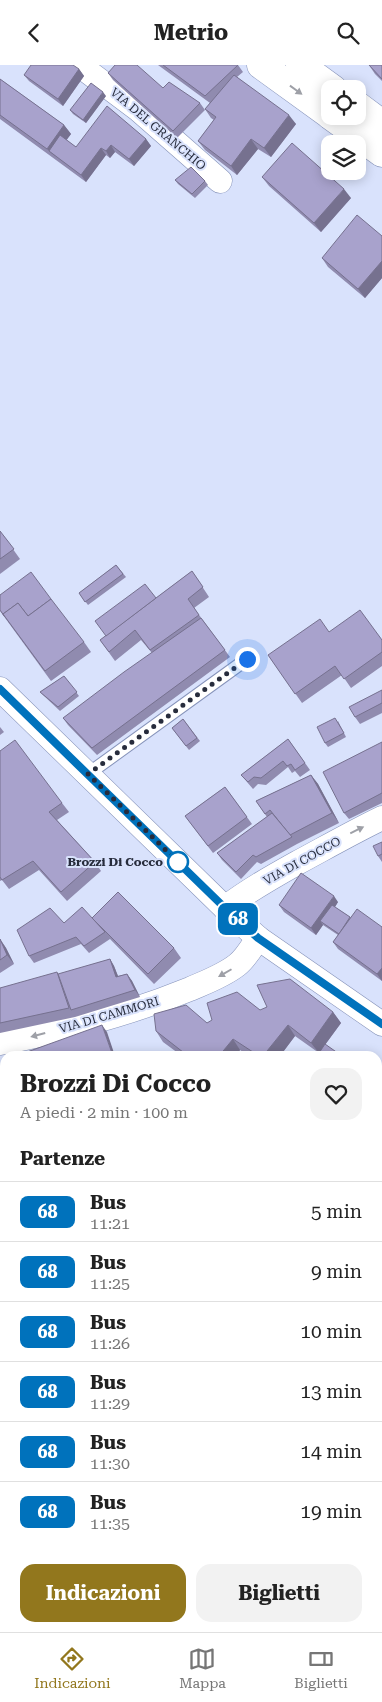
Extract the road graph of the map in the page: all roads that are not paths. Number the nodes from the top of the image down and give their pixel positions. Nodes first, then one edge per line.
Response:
1 (261, 65) edge
2 (300, 65) edge
3 (95, 69) edge
4 (321, 80) edge
5 (321, 109) edge
6 (366, 112) edge
7 (382, 124) edge
8 (343, 125) edge
9 (382, 153) edge
10 (220, 181) dead end
11 (247, 659) dead end
12 (0, 689) edge
13 (88, 774) junction
14 (382, 818) edge
15 (225, 908) junction
16 (258, 938) junction
17 (382, 1024) edge
18 (0, 1043) edge

1 -> 5 main road
2 - 4 main road
3 - 10 street, VIA DEL GRANCHIO
6 - 7 main road
8 - 9 main road
11 - 13 lane
12 - 13 street
13 - 15 street
15 -> 14 street, VIA DI COCCO
15 - 16 street
16 - 17 street
16 -> 18 street, VIA DI CAMMORI

